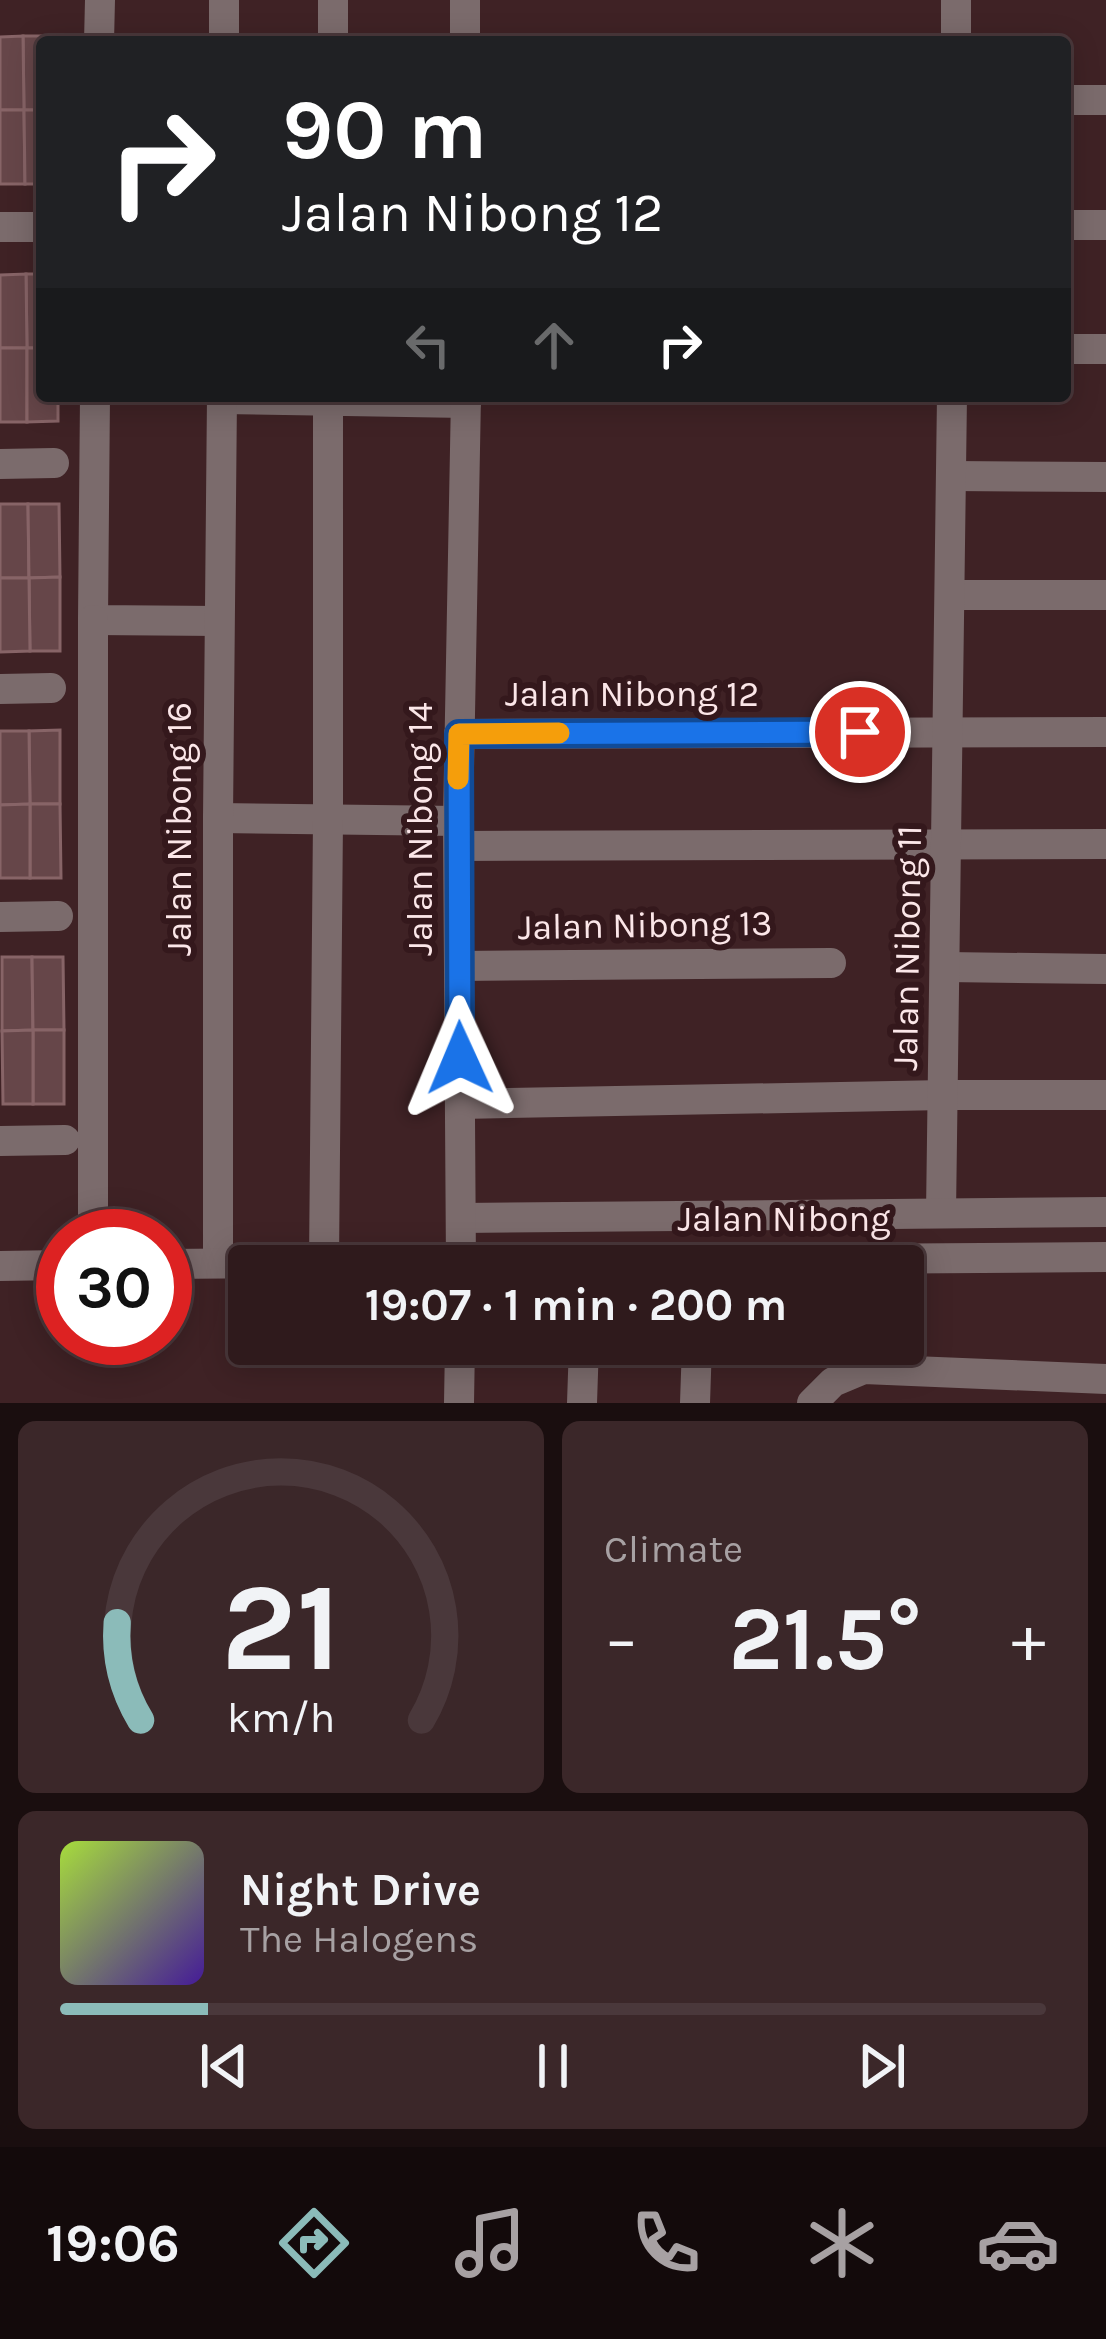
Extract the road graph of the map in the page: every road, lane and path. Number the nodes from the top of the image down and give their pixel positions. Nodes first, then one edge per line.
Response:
1 (100, 0) edge
2 (224, 0) edge
3 (333, 0) edge
4 (465, 0) edge
5 (956, 0) edge
6 (99, 36) edge
7 (224, 36) edge
8 (333, 36) edge
9 (465, 36) edge
10 (956, 36) edge
11 (1071, 100) edge
12 (1106, 100) edge
13 (1071, 225) edge
14 (1106, 225) edge
15 (36, 226) edge
16 (0, 227) edge
17 (1071, 349) edge
18 (1106, 349) edge
19 (95, 402) edge
20 (222, 402) edge
21 (328, 402) edge
22 (466, 402) edge
23 (952, 402) edge
24 (54, 463) dead end
25 (0, 464) edge
26 (952, 476) junction
27 (1106, 477) edge
28 (951, 595) junction
29 (1106, 595) edge
30 (93, 620) junction
31 (219, 621) junction
32 (51, 688) dead end
33 (0, 689) edge
34 (950, 732) junction
35 (1106, 732) edge
36 (459, 734) junction
37 (218, 818) junction
38 (328, 819) junction
39 (458, 834) junction
40 (1106, 844) edge
41 (947, 845) junction
42 (58, 916) dead end
43 (0, 917) edge
44 (831, 963) dead end
45 (459, 966) junction
46 (946, 967) junction
47 (1106, 969) edge
48 (944, 1095) junction
49 (1106, 1095) edge
50 (460, 1104) junction
51 (0, 1141) edge
52 (64, 1141) dead end
53 (93, 1209) edge
54 (1106, 1212) edge
55 (941, 1213) junction
56 (461, 1218) junction
57 (230, 1245) edge
58 (324, 1245) edge
59 (462, 1245) edge
60 (1106, 1257) edge
61 (924, 1259) edge
62 (228, 1263) edge
63 (192, 1264) edge
64 (36, 1265) edge
65 (0, 1266) edge
66 (460, 1365) edge
67 (583, 1365) edge
68 (696, 1365) edge
69 (1106, 1379) edge
70 (459, 1403) edge
71 (582, 1403) edge
72 (695, 1403) edge
73 (812, 1403) edge

1 - 6 street
2 - 7 street
3 - 8 street
4 - 9 street
5 - 10 street
11 - 12 street
13 - 14 street
15 - 16 street
17 - 18 street
19 - 30 street
20 - 31 street, Jalan Nibong 16
21 - 38 street
22 - 36 street, Jalan Nibong 14
23 - 26 street, Jalan Nibong 11
24 - 25 street
26 - 27 street
26 - 28 street, Jalan Nibong 11
28 - 29 street
28 - 34 street, Jalan Nibong 11
30 - 31 street
30 - 53 street
31 - 37 street, Jalan Nibong 16
32 - 33 street
34 - 35 street, Jalan Nibong 12
34 - 36 street, Jalan Nibong 12
34 - 41 street, Jalan Nibong 11
36 - 39 street, Jalan Nibong 14
37 - 38 street
37 - 57 street, Jalan Nibong 16
38 - 39 street
38 - 58 street
39 - 41 street
39 - 45 street, Jalan Nibong 14
40 - 41 street
41 - 46 street, Jalan Nibong 11
42 - 43 street
44 - 45 street, Jalan Nibong 13
45 - 50 street, Jalan Nibong 14
46 - 47 street
46 - 48 street, Jalan Nibong 11
48 - 49 street
48 - 50 street
48 - 55 street, Jalan Nibong 11
50 - 56 street, Jalan Nibong 14
51 - 52 street
54 - 55 street
55 - 56 street
56 - 59 street, Jalan Nibong 14
60 - 61 street, Jalan Nibong
62 - 63 street, Jalan Nibong
64 - 65 street
66 - 70 street
67 - 71 street
68 - 72 street
69 - 73 street

